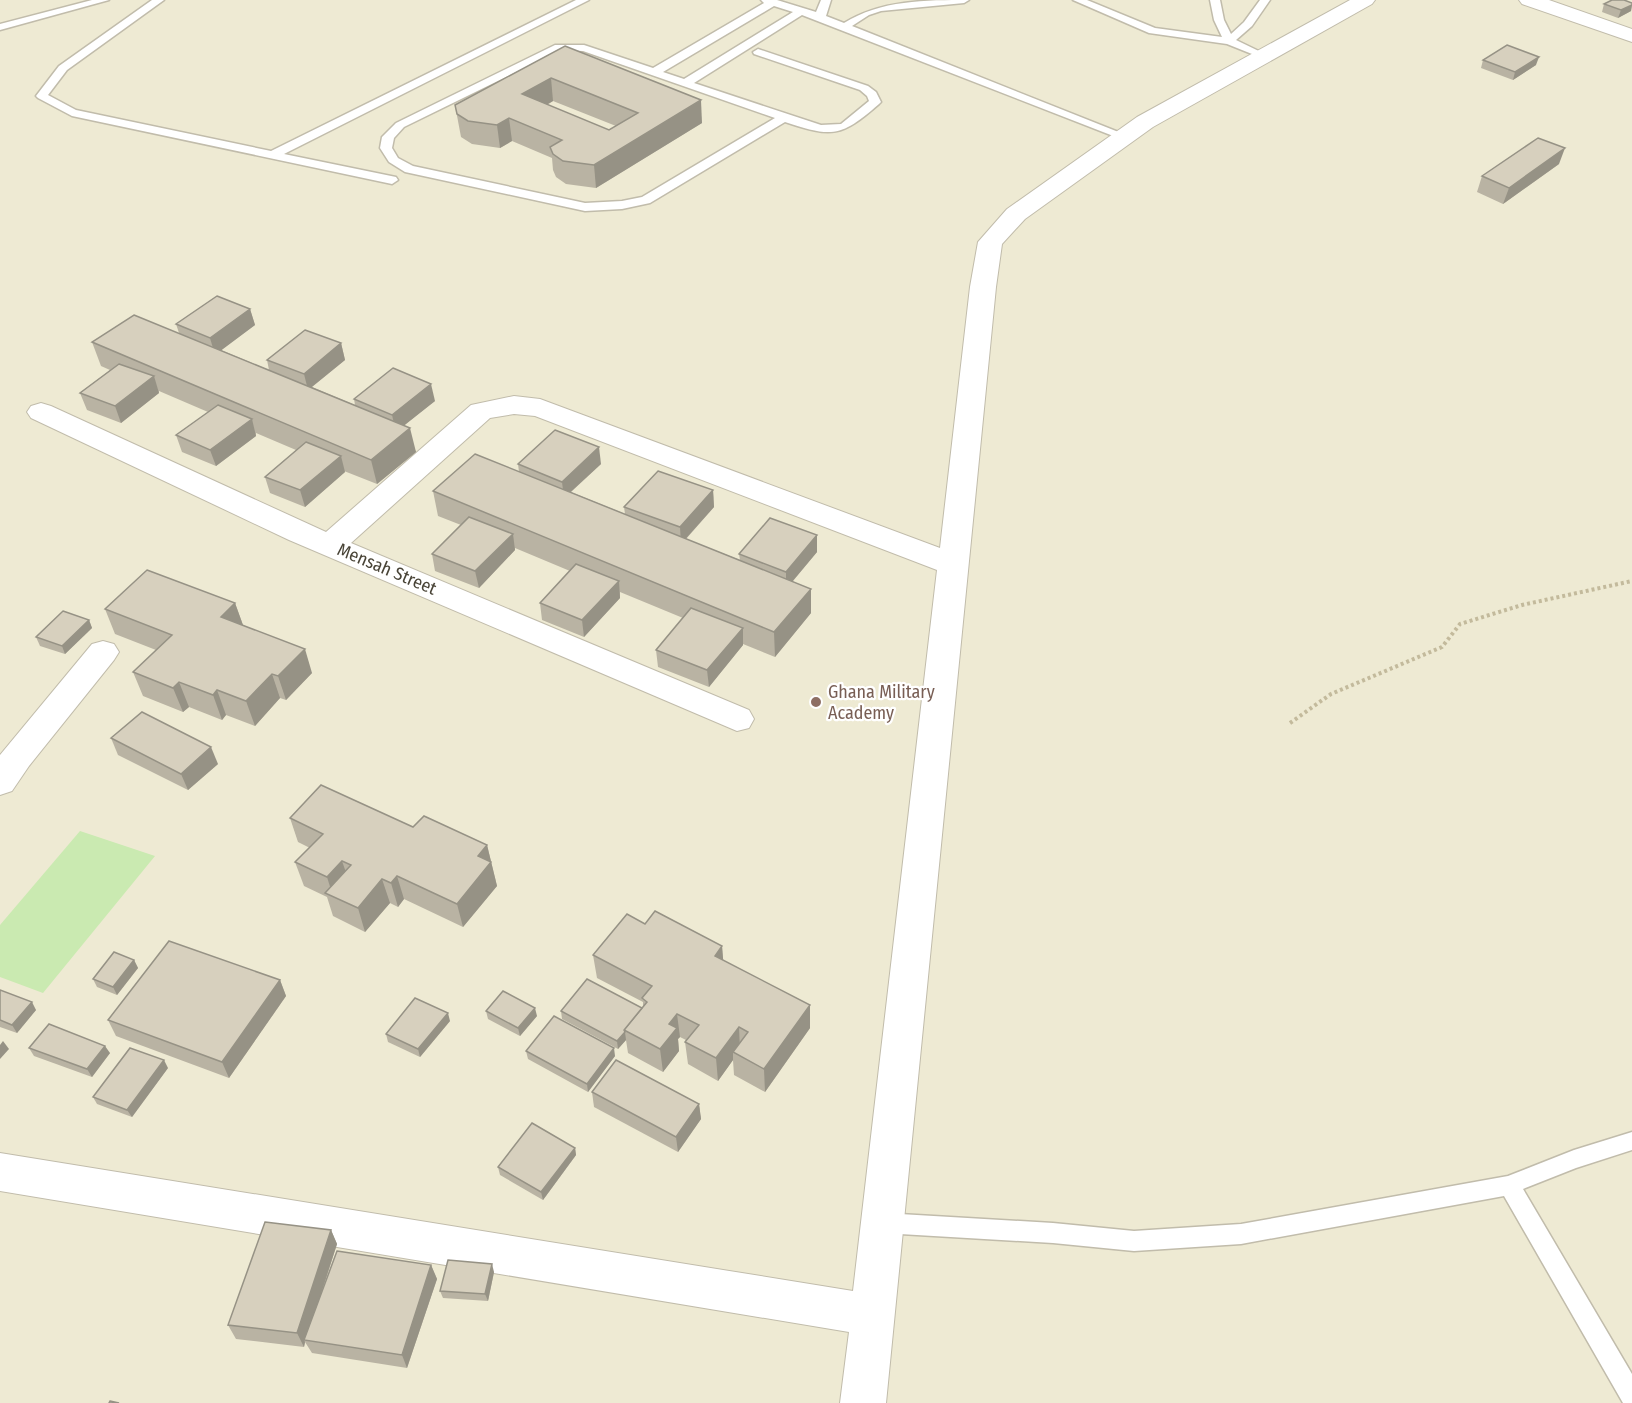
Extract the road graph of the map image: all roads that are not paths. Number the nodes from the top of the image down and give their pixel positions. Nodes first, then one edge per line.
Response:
1 (104, 0) edge
2 (159, 0) edge
3 (584, 0) edge
4 (826, 0) edge
5 (964, 0) edge
6 (1078, 0) edge
7 (1215, 0) edge
8 (1265, 0) edge
9 (1365, 0) edge
10 (1529, 0) edge
11 (770, 1) edge
12 (801, 11) junction
13 (820, 17) junction
14 (0, 27) edge
15 (844, 27) junction
16 (1632, 36) edge
17 (1229, 42) junction
18 (758, 52) dead end
19 (1262, 55) junction
20 (655, 72) junction
21 (686, 83) junction
22 (784, 118) junction
23 (1125, 137) junction
24 (272, 155) junction
25 (392, 180) dead end
26 (41, 412) dead end
27 (330, 545) junction
28 (954, 565) junction
29 (103, 652) dead end
30 (737, 719) dead end
31 (0, 782) edge
32 (1632, 1142) edge
33 (4, 1180) edge
34 (1509, 1185) junction
35 (883, 1223) junction
36 (873, 1315) junction
37 (1632, 1396) edge
38 (863, 1403) edge

1 - 14 lane
2 - 24 lane
3 - 24 lane
4 - 13 lane
5 - 15 lane
6 - 17 lane
7 - 17 lane
8 - 17 lane
9 - 19 street
10 - 16 street
11 - 12 lane
11 - 20 lane
12 - 13 lane
12 - 21 lane
13 - 15 lane
15 - 23 lane
17 - 19 lane
18 - 22 lane
19 - 23 street
20 - 21 lane
20 - 22 lane
21 - 22 lane
23 - 28 street
24 - 25 lane
26 - 27 street, Mensah Street
27 - 28 street
27 - 30 street, Mensah Street
28 - 35 street
29 - 31 street
32 - 34 lane
33 - 36 street
34 - 35 lane
34 - 37 lane
35 - 36 street
36 - 38 street

